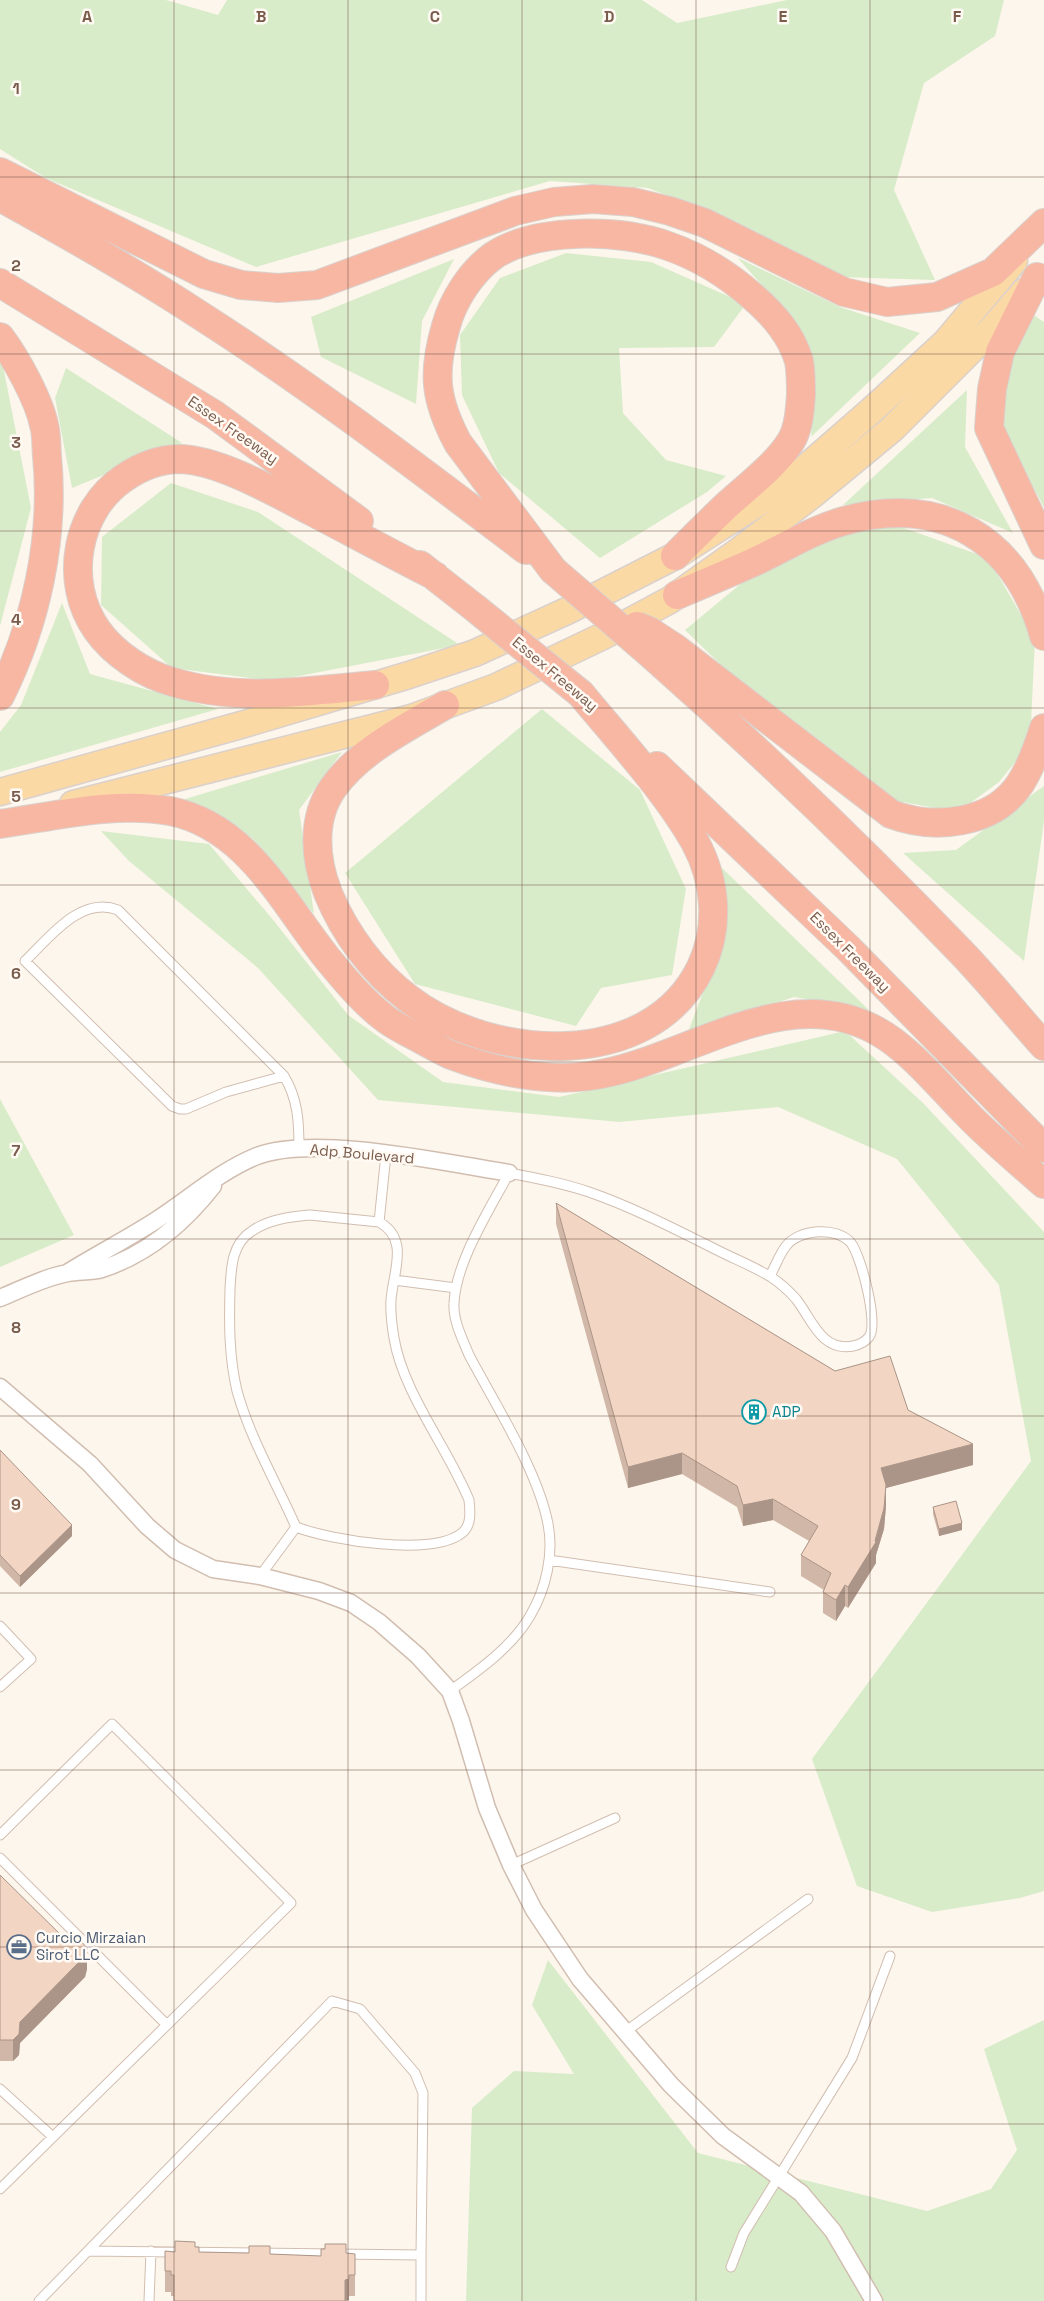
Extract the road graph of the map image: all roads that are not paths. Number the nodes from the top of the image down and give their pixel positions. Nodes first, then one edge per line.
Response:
1 (0, 172) edge
2 (0, 196) edge
3 (1044, 225) edge
4 (1041, 271) edge
5 (0, 283) edge
6 (0, 337) edge
7 (1044, 545) edge
8 (674, 556) junction
9 (554, 570) junction
10 (435, 576) junction
11 (677, 595) junction
12 (1044, 636) edge
13 (665, 653) junction
14 (375, 686) junction
15 (581, 694) junction
16 (0, 696) edge
17 (445, 705) junction
18 (1044, 728) edge
19 (0, 792) edge
20 (0, 823) edge
21 (1044, 1046) edge
22 (284, 1076) junction
23 (299, 1148) junction
24 (1044, 1148) edge
25 (386, 1154) junction
26 (509, 1172) junction
27 (221, 1176) junction
28 (1044, 1184) edge
29 (378, 1222) junction
30 (67, 1273) junction
31 (770, 1276) junction
32 (394, 1280) junction
33 (456, 1288) junction
34 (0, 1298) edge
35 (0, 1387) edge
36 (296, 1527) junction
37 (549, 1560) junction
38 (260, 1576) junction
39 (770, 1592) dead end
40 (0, 1626) edge
41 (0, 1687) edge
42 (450, 1691) junction
43 (615, 1818) dead end
44 (0, 1835) edge
45 (0, 1858) edge
46 (511, 1864) junction
47 (808, 1900) dead end
48 (890, 1956) dead end
49 (167, 2025) junction
50 (625, 2032) junction
51 (0, 2089) edge
52 (54, 2137) junction
53 (778, 2175) junction
54 (0, 2189) edge
55 (88, 2251) junction
56 (151, 2251) junction
57 (421, 2255) junction
58 (732, 2267) dead end
59 (39, 2301) edge
60 (149, 2301) edge
61 (421, 2301) edge
62 (874, 2301) edge

1 - 3 highway
2 - 9 highway
3 - 8 main road
4 - 7 highway
4 - 11 main road
5 - 10 highway, Essex Freeway
6 - 16 highway
8 - 9 highway
8 - 14 main road
9 - 13 highway, bridge
10 - 14 highway
10 - 15 highway, Essex Freeway, bridge
11 - 12 highway
11 - 17 main road
13 - 18 highway
13 - 21 highway
14 - 19 main road
15 - 17 highway
15 - 24 highway, Essex Freeway
17 - 20 main road
20 - 28 highway
22 - 22 lane
22 - 23 lane
23 - 25 street, Adp Boulevard
23 - 27 street, Adp Boulevard
25 - 26 street, Adp Boulevard
25 - 29 lane
26 - 31 lane
26 - 33 lane
27 - 30 street, Adp Boulevard
27 - 30 street, Adp Boulevard
29 - 32 lane
29 - 36 lane
30 - 34 street, Adp Boulevard
31 - 31 lane
32 - 33 lane
32 - 36 lane
33 - 37 lane
35 - 38 street
36 - 38 lane
37 - 39 lane
37 - 42 lane
38 - 42 street
40 - 41 lane
42 - 46 street
43 - 46 lane
44 - 49 lane
45 - 49 lane
46 - 50 street
47 - 50 lane
48 - 53 lane
49 - 52 lane
50 - 53 street
51 - 52 lane
52 - 54 lane
53 - 58 lane
53 - 62 street
55 - 56 lane
55 - 57 lane
55 - 59 lane
56 - 57 lane
56 - 60 lane
57 - 61 lane

